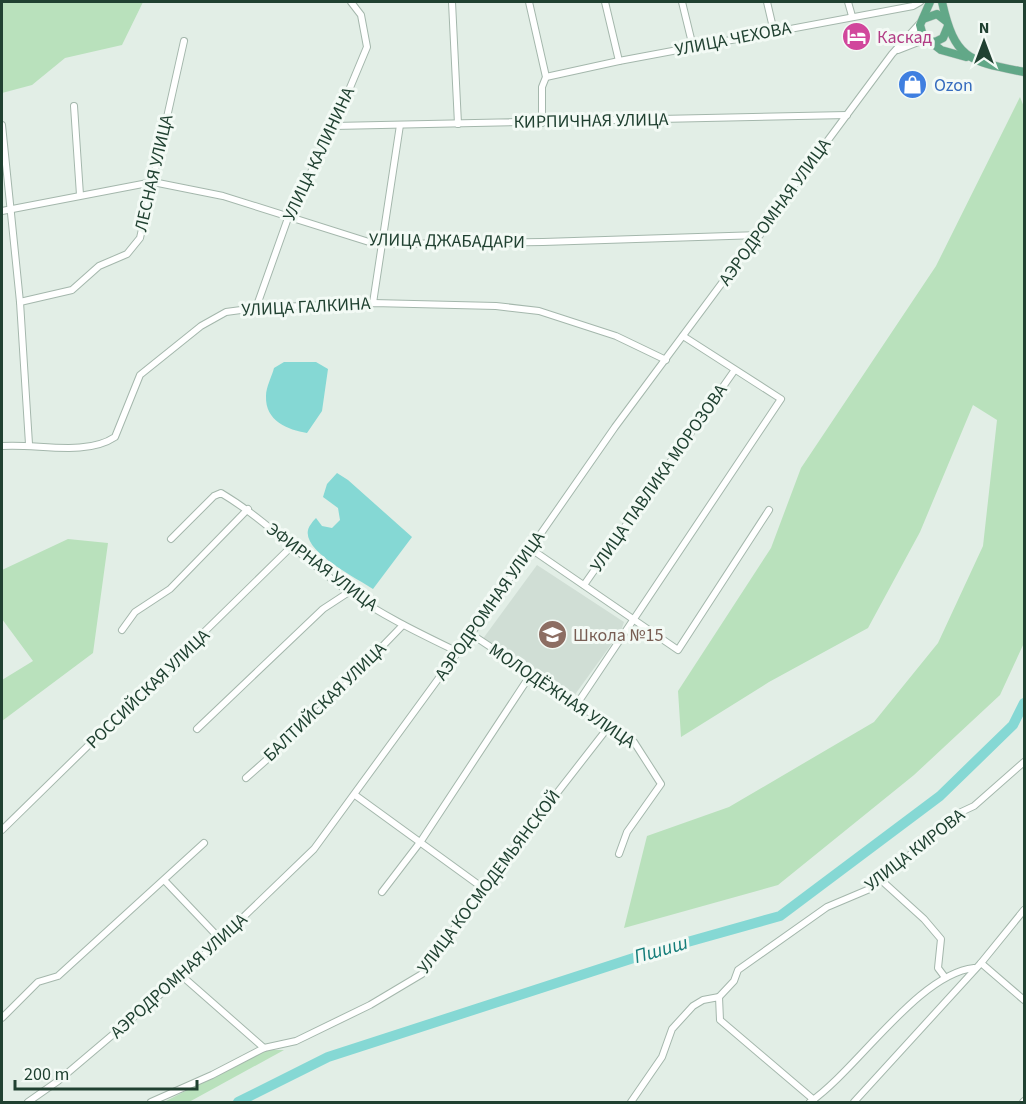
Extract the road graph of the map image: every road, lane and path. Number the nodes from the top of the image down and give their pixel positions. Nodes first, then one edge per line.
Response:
1 (351, 2) edge
2 (452, 2) edge
3 (530, 2) edge
4 (605, 2) edge
5 (682, 2) edge
6 (767, 2) edge
7 (848, 2) edge
8 (920, 2) edge
9 (930, 2) edge
10 (942, 2) edge
11 (852, 16) junction
12 (922, 21) junction
13 (947, 24) junction
14 (774, 32) junction
15 (926, 39) junction
16 (184, 41) dead end
17 (693, 47) junction
18 (892, 54) junction
19 (974, 60) junction
20 (619, 61) junction
21 (1024, 72) edge
22 (546, 78) junction
23 (74, 106) dead end
24 (847, 115) junction
25 (542, 123) junction
26 (458, 124) junction
27 (2, 125) edge
28 (400, 125) junction
29 (334, 126) junction
30 (153, 182) junction
31 (80, 195) junction
32 (5, 210) edge
33 (288, 218) junction
34 (760, 235) junction
35 (384, 244) junction
36 (20, 302) junction
37 (373, 303) junction
38 (256, 308) junction
39 (683, 336) junction
40 (666, 360) junction
41 (734, 370) junction
42 (29, 444) junction
43 (2, 446) edge
44 (248, 509) junction
45 (769, 510) dead end
46 (171, 539) dead end
47 (292, 546) junction
48 (531, 549) junction
49 (584, 585) junction
50 (349, 592) junction
51 (634, 621) junction
52 (403, 625) junction
53 (122, 630) dead end
54 (471, 634) junction
55 (458, 652) junction
56 (531, 674) junction
57 (577, 704) junction
58 (610, 725) junction
59 (197, 729) dead end
60 (1024, 762) edge
61 (246, 778) dead end
62 (355, 795) junction
63 (2, 831) edge
64 (421, 841) junction
65 (204, 843) dead end
66 (619, 854) dead end
67 (881, 880) junction
68 (165, 881) junction
69 (483, 888) junction
70 (382, 892) dead end
71 (1024, 910) edge
72 (222, 941) junction
73 (981, 963) junction
74 (974, 968) junction
75 (183, 976) junction
76 (944, 976) junction
77 (719, 997) junction
78 (1024, 1000) edge
79 (2, 1018) edge
80 (264, 1048) junction
81 (812, 1101) edge
82 (28, 1102) edge
83 (151, 1102) edge
84 (631, 1102) edge
85 (854, 1102) edge

1 - 29 street, УЛИЦА КАЛИНИНА
2 - 26 street
3 - 22 street
4 - 20 street
5 - 17 street
6 - 14 street
7 - 11 street
8 - 11 street, УЛИЦА ЧЕХОВА
9 - 12 main road
10 - 13 main road
11 - 14 street, УЛИЦА ЧЕХОВА
12 - 13 main road
12 - 15 main road
12 - 18 street, АЭРОДРОМНАЯ УЛИЦА
13 - 15 main road
13 - 19 main road
14 - 17 street, УЛИЦА ЧЕХОВА
15 - 18 street, АЭРОДРОМНАЯ УЛИЦА
15 - 19 main road
16 - 30 street, ЛЕСНАЯ УЛИЦА
17 - 20 street, УЛИЦА ЧЕХОВА
18 - 24 street, АЭРОДРОМНАЯ УЛИЦА
19 - 21 main road
20 - 22 street, УЛИЦА ЧЕХОВА
22 - 25 street
23 - 31 street
24 - 25 street, КИРПИЧНАЯ УЛИЦА
24 - 34 street, АЭРОДРОМНАЯ УЛИЦА
25 - 26 street, КИРПИЧНАЯ УЛИЦА
26 - 28 street, КИРПИЧНАЯ УЛИЦА
27 - 32 street
28 - 29 street, КИРПИЧНАЯ УЛИЦА
28 - 35 street
29 - 33 street, УЛИЦА КАЛИНИНА
30 - 31 street, УЛИЦА ДЖАБАДАРИ
30 - 33 street, УЛИЦА ДЖАБАДАРИ
30 - 36 street, ЛЕСНАЯ УЛИЦА
31 - 32 street, УЛИЦА ДЖАБАДАРИ
32 - 36 street
33 - 35 street, УЛИЦА ДЖАБАДАРИ
33 - 38 street, УЛИЦА КАЛИНИНА
34 - 35 street, УЛИЦА ДЖАБАДАРИ
34 - 39 street, АЭРОДРОМНАЯ УЛИЦА
35 - 37 street
36 - 42 street
37 - 38 street, УЛИЦА ГАЛКИНА
37 - 40 street, УЛИЦА ГАЛКИНА
38 - 42 street, УЛИЦА ГАЛКИНА
39 - 40 street, АЭРОДРОМНАЯ УЛИЦА
39 - 41 street
40 - 48 street, АЭРОДРОМНАЯ УЛИЦА
41 - 49 street, УЛИЦА ПАВЛИКА МОРОЗОВА
41 - 51 street
42 - 43 street, УЛИЦА ГАЛКИНА
44 - 46 street, ЭФИРНАЯ УЛИЦА
44 - 47 street, ЭФИРНАЯ УЛИЦА
44 - 53 street
45 - 51 street
47 - 50 street, ЭФИРНАЯ УЛИЦА
47 - 63 street, РОССИЙСКАЯ УЛИЦА
48 - 49 street
48 - 54 street, АЭРОДРОМНАЯ УЛИЦА
49 - 51 street
50 - 52 street, ЭФИРНАЯ УЛИЦА
50 - 59 street
51 - 57 street
52 - 55 street, ЭФИРНАЯ УЛИЦА
52 - 61 street, БАЛТИЙСКАЯ УЛИЦА
54 - 55 street, АЭРОДРОМНАЯ УЛИЦА
54 - 56 street, МОЛОДЁЖНАЯ УЛИЦА
55 - 62 street, АЭРОДРОМНАЯ УЛИЦА
56 - 57 street, МОЛОДЁЖНАЯ УЛИЦА
56 - 64 street
57 - 58 street, МОЛОДЁЖНАЯ УЛИЦА
58 - 66 street, МОЛОДЁЖНАЯ УЛИЦА
58 - 69 street, УЛИЦА КОСМОДЕМЬЯНСКОЙ
60 - 67 street, УЛИЦА КИРОВА
62 - 64 street
62 - 72 street, АЭРОДРОМНАЯ УЛИЦА
64 - 69 street
64 - 70 street
65 - 68 street
67 - 76 street
67 - 77 street, УЛИЦА КИРОВА
68 - 72 street
68 - 79 street
69 - 80 street, УЛИЦА КОСМОДЕМЬЯНСКОЙ
71 - 73 street
72 - 75 street, АЭРОДРОМНАЯ УЛИЦА
73 - 74 street
73 - 78 street
74 - 76 street
74 - 85 street
75 - 80 street
75 - 82 street, АЭРОДРОМНАЯ УЛИЦА
76 - 81 street
77 - 81 street
77 - 84 street
80 - 83 street, УЛИЦА КОСМОДЕМЬЯНСКОЙ

